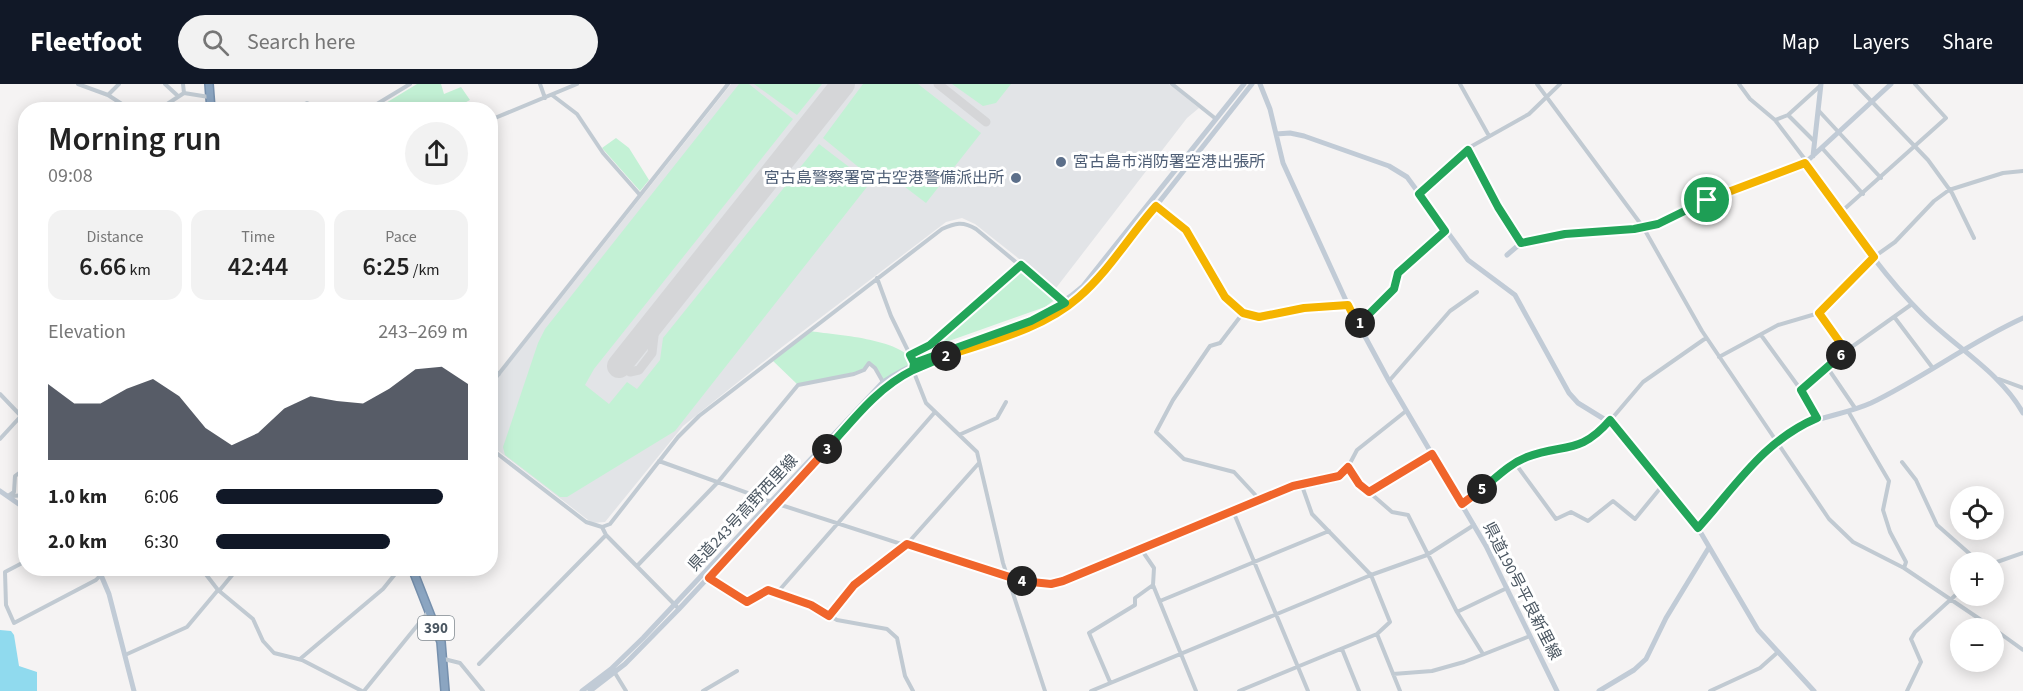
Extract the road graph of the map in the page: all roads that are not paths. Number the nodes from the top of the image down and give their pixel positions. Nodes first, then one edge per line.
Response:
1 (78, 84) edge
2 (119, 84) edge
3 (165, 84) edge
4 (183, 84) edge
5 (209, 84) edge
6 (411, 84) edge
7 (540, 84) edge
8 (577, 84) edge
9 (728, 84) edge
10 (1172, 84) edge
11 (1244, 84) edge
12 (1252, 84) edge
13 (1260, 84) edge
14 (1460, 84) edge
15 (1537, 84) edge
16 (1560, 84) edge
17 (1739, 84) edge
18 (1822, 84) edge
19 (1855, 84) edge
20 (1891, 84) edge
21 (1915, 84) edge
22 (184, 93) junction
23 (108, 95) junction
24 (552, 95) junction
25 (178, 96) junction
26 (210, 97) junction
27 (545, 98) junction
28 (1546, 99) junction
29 (119, 102) edge
30 (169, 102) edge
31 (211, 102) edge
32 (381, 102) edge
33 (1872, 102) junction
34 (1819, 111) junction
35 (1788, 115) junction
36 (498, 117) edge
37 (1216, 119) junction
38 (1775, 120) junction
39 (1838, 132) junction
40 (1276, 134) junction
41 (1489, 136) junction
42 (1814, 141) junction
43 (1914, 146) junction
44 (1822, 148) junction
45 (1468, 150) junction
46 (1813, 156) junction
47 (1806, 162) junction
48 (2023, 171) edge
49 (1881, 178) junction
50 (1949, 190) junction
51 (1419, 194) junction
52 (1863, 194) junction
53 (640, 195) junction
54 (1156, 206) junction
55 (1841, 212) junction
56 (1643, 227) junction
57 (1445, 231) junction
58 (1974, 238) dead end
59 (1521, 243) junction
60 (1507, 255) dead end
61 (1874, 257) junction
62 (1021, 265) junction
63 (877, 278) junction
64 (1477, 292) dead end
65 (1065, 303) junction
66 (1912, 304) junction
67 (1348, 305) junction
68 (1243, 313) junction
69 (1819, 313) junction
70 (1895, 318) junction
71 (2023, 318) edge
72 (1358, 325) junction
73 (1761, 335) junction
74 (1706, 338) junction
75 (1960, 350) junction
76 (1846, 351) junction
77 (910, 355) junction
78 (1719, 357) junction
79 (913, 366) junction
80 (1932, 366) junction
81 (1827, 368) junction
82 (499, 374) edge
83 (1997, 379) junction
84 (1389, 381) junction
85 (883, 382) junction
86 (2023, 388) edge
87 (1801, 390) junction
88 (0, 394) edge
89 (1006, 402) dead end
90 (1855, 408) junction
91 (935, 411) junction
92 (1406, 411) junction
93 (1848, 411) junction
94 (2023, 412) edge
95 (18, 415) edge
96 (1817, 418) junction
97 (1610, 420) junction
98 (18, 422) edge
99 (961, 434) junction
100 (0, 439) edge
101 (1776, 440) junction
102 (498, 454) edge
103 (1432, 454) junction
104 (659, 461) junction
105 (1902, 462) dead end
106 (979, 463) junction
107 (1515, 463) junction
108 (1348, 467) junction
109 (18, 474) edge
110 (718, 482) junction
111 (1301, 483) junction
112 (1662, 486) junction
113 (0, 491) edge
114 (1369, 492) junction
115 (18, 495) edge
116 (8, 496) junction
117 (1260, 500) junction
118 (18, 503) edge
119 (776, 503) junction
120 (1462, 504) junction
121 (1233, 511) junction
122 (840, 522) junction
123 (1474, 525) junction
124 (602, 527) junction
125 (1698, 528) junction
126 (1329, 531) junction
127 (606, 535) junction
128 (907, 544) junction
129 (1141, 549) junction
130 (1708, 549) junction
131 (1968, 552) edge
132 (2023, 553) edge
133 (1427, 555) junction
134 (2004, 560) edge
135 (1254, 562) junction
136 (18, 565) edge
137 (638, 565) junction
138 (1904, 568) junction
139 (1371, 574) junction
140 (98, 576) edge
141 (102, 576) edge
142 (207, 576) edge
143 (231, 576) edge
144 (394, 576) edge
145 (415, 576) edge
146 (709, 578) junction
147 (1009, 579) junction
148 (1152, 585) junction
149 (1508, 588) junction
150 (219, 591) junction
151 (776, 594) junction
152 (1950, 599) edge
153 (1950, 601) edge
154 (1160, 602) junction
155 (1960, 606) edge
156 (678, 607) junction
157 (429, 610) junction
158 (1457, 612) junction
159 (1276, 613) junction
160 (829, 616) junction
161 (1977, 618) edge
162 (1377, 634) junction
163 (1531, 636) junction
164 (2004, 636) edge
165 (2022, 647) edge
166 (1342, 649) junction
167 (1778, 652) junction
168 (1483, 654) junction
169 (125, 655) junction
170 (1179, 655) junction
171 (300, 659) junction
172 (444, 659) junction
173 (479, 664) dead end
174 (1299, 667) junction
175 (737, 671) dead end
176 (615, 673) junction
177 (1393, 674) junction
178 (1110, 682) junction
179 (1045, 689) edge
180 (134, 691) edge
181 (363, 691) edge
182 (445, 691) edge
183 (483, 691) edge
184 (582, 691) edge
185 (590, 691) edge
186 (626, 691) edge
187 (703, 691) edge
188 (913, 691) edge
189 (1039, 691) edge
190 (1091, 691) edge
191 (1197, 691) edge
192 (1239, 691) edge
193 (1308, 691) edge
194 (1359, 691) edge
195 (1400, 691) edge
196 (1557, 691) edge
197 (1599, 691) edge
198 (1710, 691) edge
199 (1814, 691) edge
200 (1906, 691) edge

1 - 23 street
2 - 23 street
3 - 25 street
4 - 22 street
5 - 26 highway
6 - 32 street
7 - 27 street
8 - 24 street
9 - 53 street
10 - 37 street
11 - 37 street, 県道243号高野西里線
12 - 54 street, 県道243号高野西里線
13 - 40 street, 県道190号平良新里線
14 - 41 street
15 - 28 street
16 - 28 street
17 - 38 street
18 - 34 street
18 - 35 street
19 - 33 street
20 - 33 street
21 - 43 street
22 - 25 street
22 - 26 street
23 - 29 street
24 - 27 street
24 - 53 street
25 - 30 street
26 - 31 highway
27 - 36 street
28 - 41 street
28 - 56 street
33 - 39 street
33 - 43 street
34 - 39 street
34 - 42 street
35 - 38 street
35 - 42 street
37 - 65 street, 県道243号高野西里線
38 - 47 street
39 - 44 street
39 - 49 street
40 - 51 street
40 - 67 street, 県道190号平良新里線
41 - 45 street
42 - 46 street
43 - 49 street
43 - 50 street
44 - 46 street
44 - 52 street
45 - 51 street
45 - 59 street
46 - 47 street
47 - 55 street
47 - 56 street
48 - 50 street
49 - 52 street
50 - 58 street
50 - 61 street
51 - 57 street
52 - 55 street
53 - 82 street
54 - 68 street
54 - 79 street, 県道243号高野西里線
55 - 61 street
56 - 59 street
56 - 74 street
57 - 72 street
57 - 97 street
59 - 60 street
61 - 66 street
61 - 69 street
62 - 63 street
62 - 65 street
62 - 77 street
63 - 77 street
63 - 104 street
64 - 84 street
65 - 79 street, 県道243号高野西里線
66 - 70 street
66 - 75 street
67 - 68 street
67 - 72 street, 県道190号平良新里線
68 - 117 street
69 - 73 street
69 - 76 street
70 - 76 street
70 - 80 street
71 - 75 street
72 - 84 street, 県道190号平良新里線
73 - 78 street
73 - 87 street
74 - 78 street
74 - 97 street
75 - 80 street
75 - 83 street
76 - 81 street
77 - 79 street
78 - 101 street
79 - 85 street, 県道243号高野西里線
79 - 91 street
79 - 119 street, 県道243号高野西里線
80 - 90 street
81 - 87 street
81 - 90 street
83 - 86 street
83 - 94 street
84 - 92 street, 県道190号平良新里線
85 - 110 street
85 - 119 street, 県道243号高野西里線
87 - 96 street
88 - 95 street
89 - 99 street
90 - 93 street
91 - 99 street
91 - 122 street
92 - 103 street, 県道190号平良新里線
92 - 108 street
93 - 96 street
93 - 138 street
96 - 101 street
97 - 107 street
97 - 112 street
98 - 100 street
99 - 106 street
101 - 125 street
101 - 138 street
102 - 124 street
103 - 114 street
103 - 120 street, 県道190号平良新里線
104 - 110 street
104 - 124 street
105 - 131 street
106 - 128 street
106 - 147 street
107 - 112 street
107 - 120 street
108 - 111 street
108 - 114 street
109 - 116 street
110 - 119 street
110 - 137 street
111 - 117 street
111 - 126 street
112 - 125 street
113 - 116 street
114 - 133 street
115 - 116 street
116 - 118 street
117 - 121 street
119 - 122 street
119 - 146 street, 県道243号高野西里線
119 - 156 street, 県道243号高野西里線
120 - 123 street, 県道190号平良新里線
121 - 129 street
121 - 135 street
122 - 128 street
122 - 151 street
123 - 133 street
123 - 149 street, 県道190号平良新里線
124 - 127 street
125 - 130 street
126 - 135 street
126 - 139 street
127 - 137 street
127 - 173 street
128 - 147 street
128 - 160 street
129 - 147 street
129 - 148 street
130 - 167 street
130 - 197 street
132 - 134 street
133 - 139 street
133 - 158 street
135 - 154 street
135 - 159 street
136 - 140 street
137 - 156 street
138 - 152 street
139 - 159 street
139 - 162 street
141 - 169 street
142 - 150 street
143 - 150 street
144 - 171 street
145 - 157 highway, 390
146 - 151 street
146 - 156 street, 県道243号高野西里線
147 - 179 street
148 - 154 street
148 - 178 street
149 - 158 street
149 - 163 street, 県道190号平良新里線
150 - 169 street
150 - 171 street
151 - 160 street
153 - 200 street
154 - 170 street
155 - 161 street
156 - 176 street, 県道243号高野西里線
156 - 184 street, 県道243号高野西里線
157 - 172 highway, 390
157 - 181 street
158 - 168 street
159 - 170 street
159 - 174 street
160 - 188 street
162 - 166 street
162 - 177 street
163 - 168 street
163 - 196 street, 県道190号平良新里線
164 - 165 street
166 - 174 street
166 - 194 street
167 - 198 street
167 - 199 street
168 - 177 street
169 - 180 street
170 - 178 street
170 - 191 street
171 - 181 street
172 - 182 highway, 390
172 - 183 street
174 - 192 street
174 - 193 street
175 - 187 street
176 - 185 street, 県道243号高野西里線
176 - 186 street
177 - 195 street
178 - 190 street
179 - 189 street

